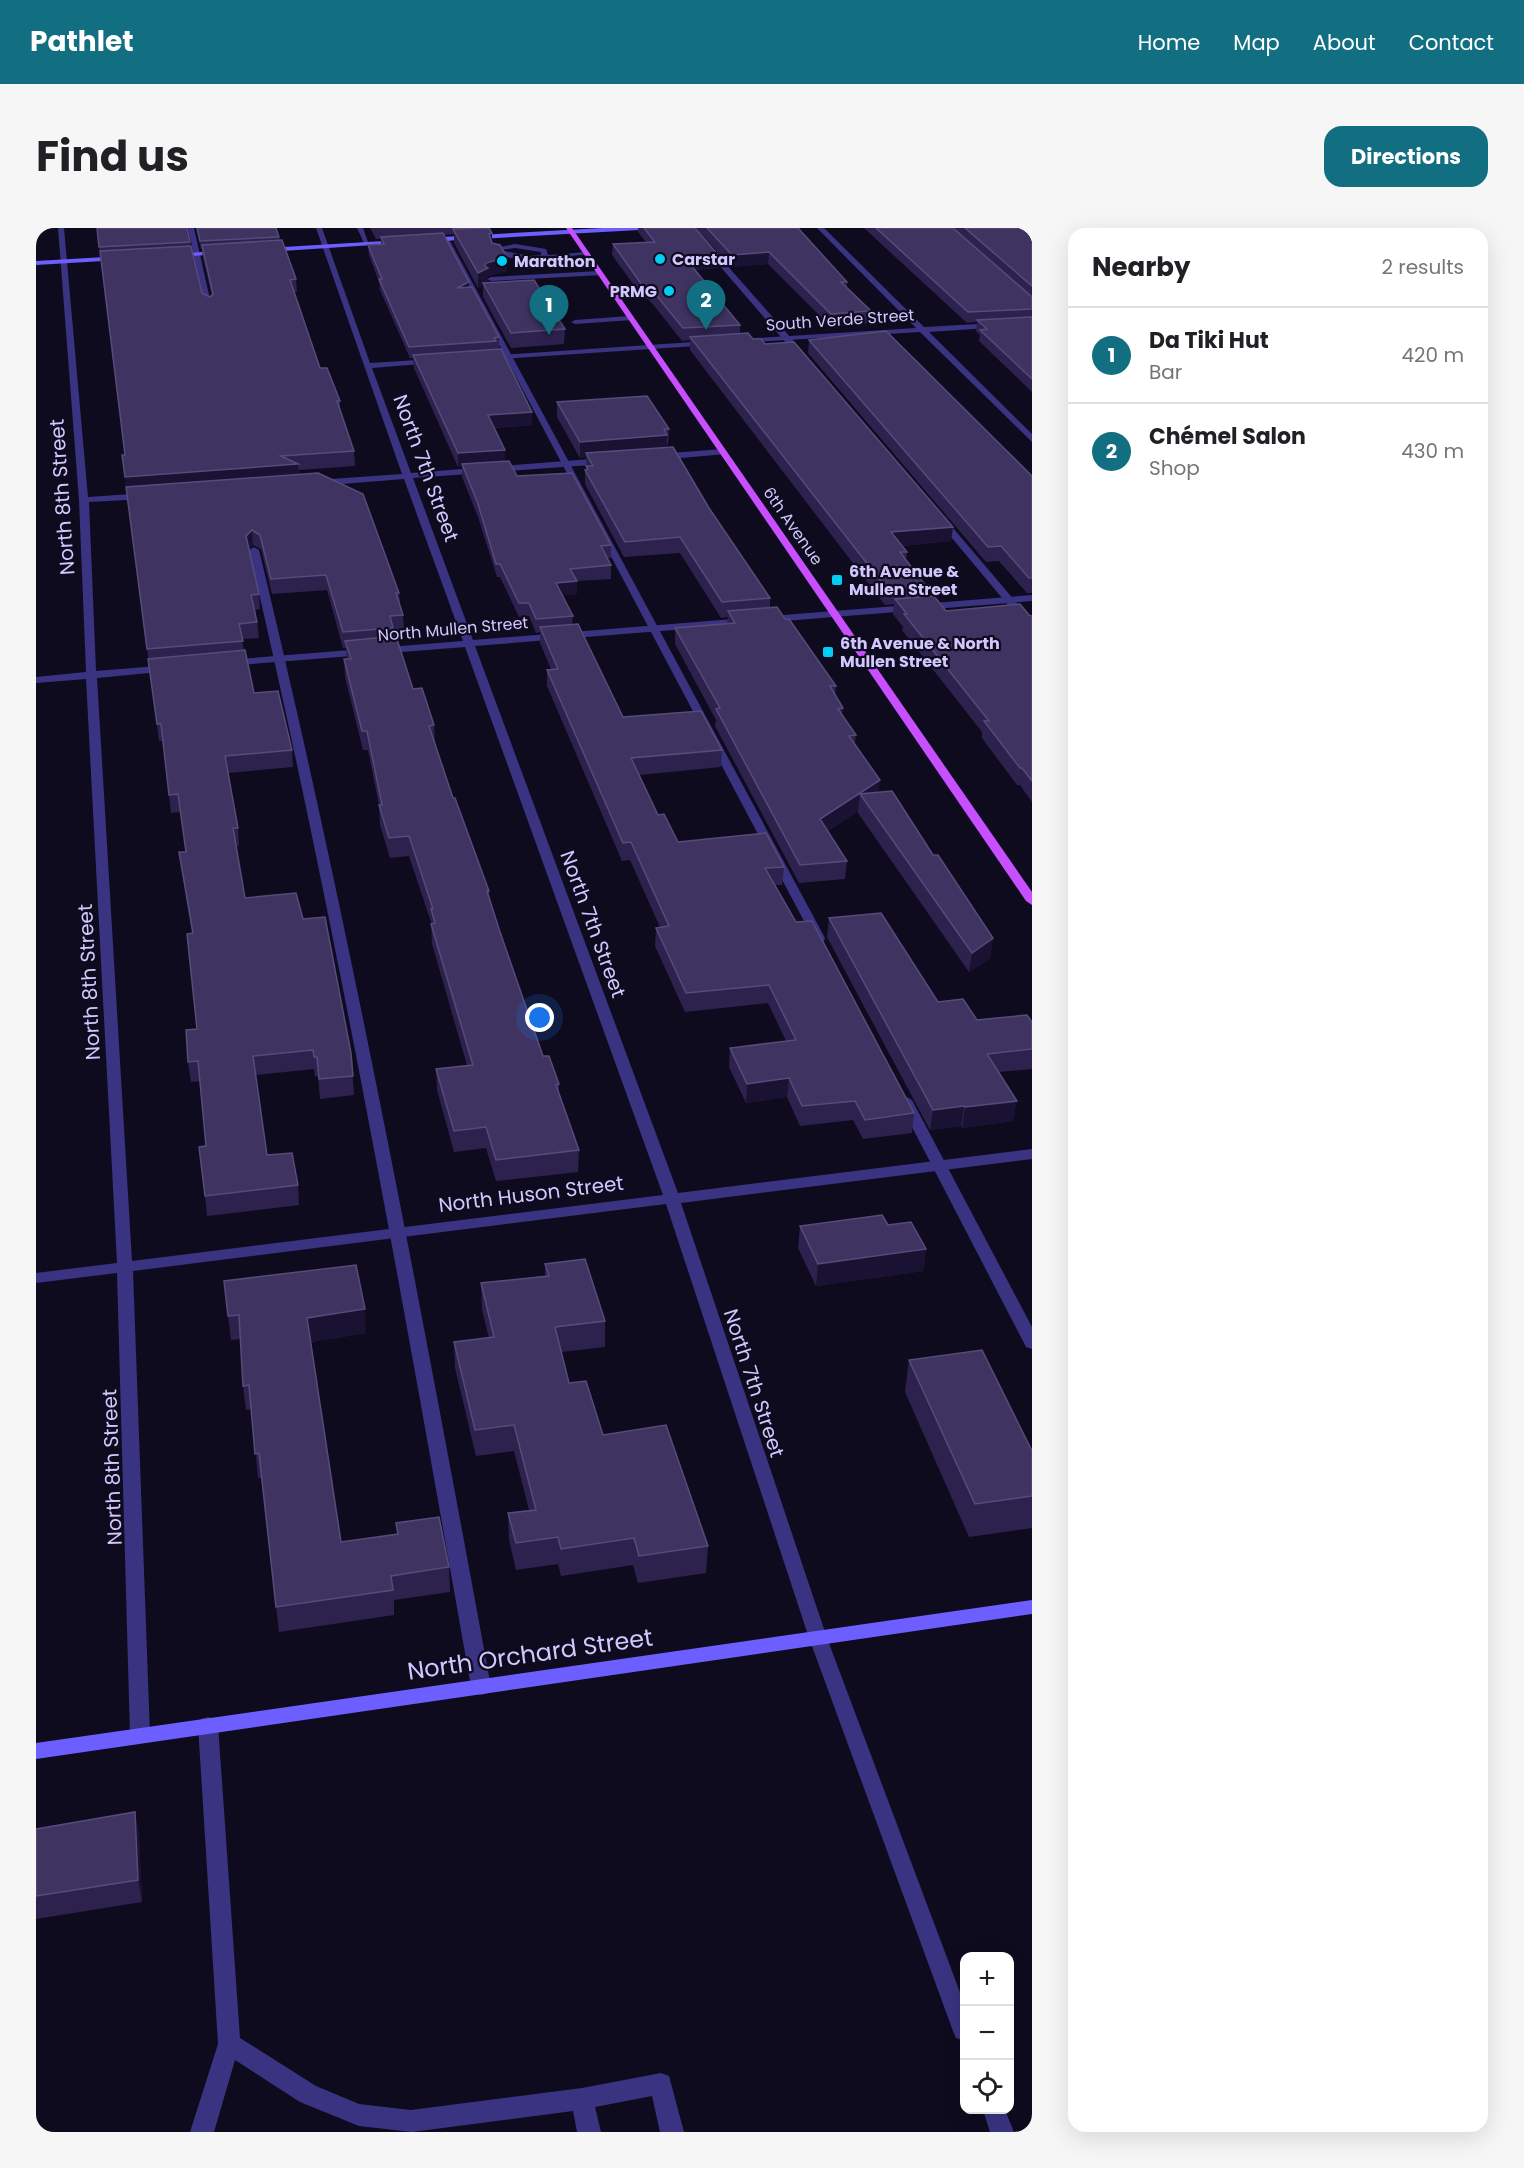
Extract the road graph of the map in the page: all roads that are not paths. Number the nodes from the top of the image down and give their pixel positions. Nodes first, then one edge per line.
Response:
1 (61, 228) edge
2 (191, 228) edge
3 (319, 228) edge
4 (360, 228) edge
5 (639, 228) edge
6 (690, 228) edge
7 (820, 228) edge
8 (570, 230) edge
9 (487, 237) junction
10 (446, 239) junction
11 (367, 244) junction
12 (326, 246) junction
13 (256, 250) edge
14 (232, 252) edge
15 (197, 254) junction
16 (586, 254) junction
17 (164, 255) edge
18 (130, 257) edge
19 (64, 261) junction
20 (36, 263) edge
21 (599, 273) junction
22 (491, 279) edge
23 (208, 306) edge
24 (630, 318) junction
25 (575, 322) dead end
26 (1032, 323) edge
27 (922, 330) junction
28 (787, 338) junction
29 (730, 342) edge
30 (719, 343) edge
31 (650, 347) junction
32 (510, 356) junction
33 (474, 359) edge
34 (439, 361) edge
35 (810, 365) edge
36 (367, 366) junction
37 (1032, 439) edge
38 (723, 452) junction
39 (647, 458) edge
40 (613, 460) edge
41 (567, 464) junction
42 (409, 476) junction
43 (304, 484) edge
44 (153, 495) edge
45 (84, 500) junction
46 (933, 510) edge
47 (254, 550) dead end
48 (1032, 598) edge
49 (1009, 600) junction
50 (836, 615) junction
51 (655, 627) junction
52 (1032, 627) edge
53 (470, 643) junction
54 (280, 659) junction
55 (221, 664) edge
56 (185, 667) edge
57 (91, 675) junction
58 (36, 680) edge
59 (1032, 901) edge
60 (828, 954) edge
61 (900, 1092) edge
62 (1032, 1154) edge
63 (939, 1166) junction
64 (672, 1198) junction
65 (399, 1232) junction
66 (125, 1267) junction
67 (36, 1278) edge
68 (1032, 1343) edge
69 (1032, 1607) edge
70 (818, 1638) junction
71 (481, 1687) junction
72 (208, 1725) junction
73 (140, 1735) junction
74 (36, 1751) edge
75 (960, 2020) edge
76 (229, 2044) junction
77 (582, 2099) junction
78 (996, 2114) edge
79 (202, 2132) edge
80 (589, 2132) edge
81 (672, 2132) edge
82 (1002, 2132) edge

1 - 19 street, North 8th Street
2 - 15 street
3 - 12 street, North 7th Street
4 - 11 street
5 - 8 street
6 - 28 street
7 - 27 street
8 - 9 street
8 - 16 main road, 6th Avenue
9 - 10 street
9 - 16 street
10 - 11 street
10 - 32 street
11 - 12 street
12 - 13 street
12 - 36 street, North 7th Street
14 - 15 street
15 - 17 street
15 - 23 street
16 - 21 main road, 6th Avenue
18 - 19 street
19 - 20 street
19 - 45 street, North 8th Street
21 - 22 street
21 - 24 main road, 6th Avenue
24 - 25 street
24 - 31 main road, 6th Avenue
26 - 27 street, South Verde Street
27 - 28 street, South Verde Street
27 - 37 street
28 - 29 street, South Verde Street
28 - 35 street
30 - 31 street
31 - 32 street
31 - 38 main road, 6th Avenue
32 - 33 street
32 - 41 street
34 - 36 street
36 - 42 street, North 7th Street
38 - 39 street
38 - 50 main road, 6th Avenue
40 - 41 street
41 - 42 street
41 - 51 street
42 - 43 street
42 - 53 street, North 7th Street
44 - 45 street
45 - 57 street, North 8th Street
46 - 49 street
47 - 54 street
48 - 49 street, North Mullen Street
49 - 50 street, North Mullen Street
49 - 52 street
50 - 51 street, North Mullen Street
50 - 59 main road, 6th Avenue
51 - 53 street, North Mullen Street
51 - 60 street
53 - 54 street, North Mullen Street
53 - 64 street, North 7th Street
54 - 55 street, North Mullen Street
54 - 65 street
56 - 57 street
57 - 58 street
57 - 66 street, North 8th Street
61 - 63 street
62 - 63 street, North Huson Street
63 - 64 street, North Huson Street
63 - 68 street
64 - 65 street, North Huson Street
64 - 70 street, North 7th Street
65 - 66 street, North Huson Street
65 - 71 street
66 - 67 street, North Huson Street
66 - 73 street, North 8th Street
69 - 70 street, North Orchard Street
70 - 71 street, North Orchard Street
70 - 75 street, North 7th Street
71 - 72 street, North Orchard Street
72 - 73 street, North Orchard Street
72 - 76 street
73 - 74 street, North Orchard Street
76 - 77 street
76 - 79 street
77 - 80 street
77 - 81 street
78 - 82 street

